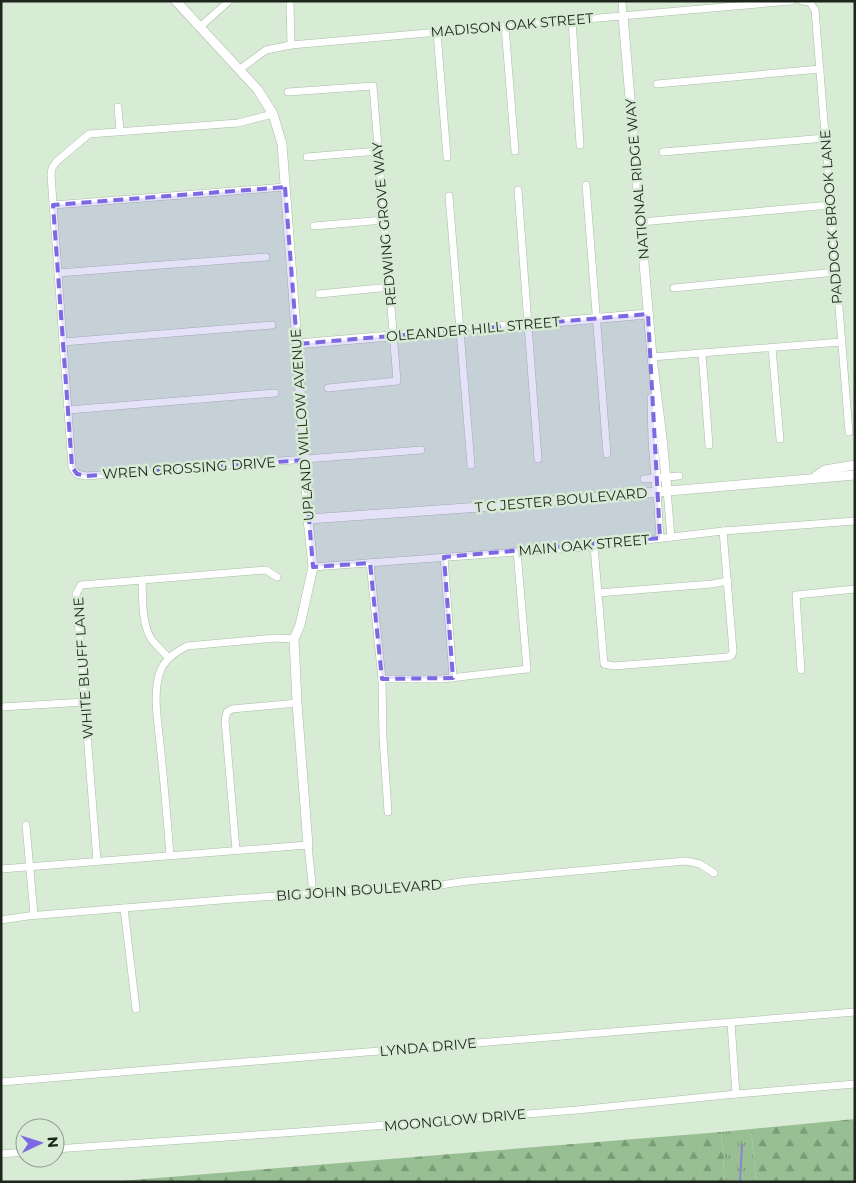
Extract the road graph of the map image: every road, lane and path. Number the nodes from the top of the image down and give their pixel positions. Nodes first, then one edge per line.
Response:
1 (176, 1) edge
2 (229, 1) edge
3 (290, 1) edge
4 (622, 1) edge
5 (791, 1) edge
6 (806, 2) edge
7 (623, 16) junction
8 (572, 20) junction
9 (505, 26) junction
10 (200, 27) junction
11 (437, 32) junction
12 (291, 45) junction
13 (240, 69) junction
14 (820, 69) junction
15 (657, 84) dead end
16 (288, 92) dead end
17 (118, 107) dead end
18 (273, 114) junction
19 (120, 131) junction
20 (825, 138) junction
21 (580, 145) dead end
22 (378, 151) junction
23 (515, 151) dead end
24 (663, 152) dead end
25 (306, 157) dead end
26 (447, 157) dead end
27 (586, 185) dead end
28 (285, 187) junction
29 (518, 190) dead end
30 (449, 196) dead end
31 (53, 205) junction
32 (830, 206) junction
33 (384, 220) junction
34 (641, 222) junction
35 (314, 226) dead end
36 (266, 257) dead end
37 (836, 272) junction
38 (58, 273) junction
39 (390, 288) junction
40 (674, 288) dead end
41 (320, 294) dead end
42 (648, 314) junction
43 (597, 319) junction
44 (528, 324) junction
45 (272, 325) dead end
46 (461, 330) junction
47 (394, 335) junction
48 (63, 342) junction
49 (841, 342) junction
50 (297, 344) junction
51 (772, 348) junction
52 (702, 353) junction
53 (652, 357) junction
54 (328, 388) dead end
55 (275, 393) dead end
56 (68, 410) junction
57 (850, 432) dead end
58 (780, 439) dead end
59 (709, 445) dead end
60 (421, 450) dead end
61 (607, 454) dead end
62 (538, 459) dead end
63 (304, 460) junction
64 (471, 465) dead end
65 (855, 465) edge
66 (855, 475) edge
67 (679, 476) dead end
68 (665, 477) junction
69 (656, 478) junction
70 (813, 478) junction
71 (644, 479) dead end
72 (666, 490) junction
73 (656, 491) junction
74 (308, 519) junction
75 (855, 521) edge
76 (723, 531) junction
77 (671, 537) junction
78 (660, 538) junction
79 (594, 546) junction
80 (517, 552) junction
81 (444, 557) junction
82 (370, 563) junction
83 (313, 567) junction
84 (277, 577) dead end
85 (142, 580) junction
86 (728, 582) junction
87 (855, 589) edge
88 (598, 593) junction
89 (294, 639) junction
90 (169, 658) junction
91 (801, 670) dead end
92 (453, 678) junction
93 (382, 679) junction
94 (85, 702) junction
95 (297, 703) junction
96 (1, 706) edge
97 (388, 812) dead end
98 (26, 825) dead end
99 (308, 845) junction
100 (236, 850) junction
101 (170, 855) junction
102 (97, 861) junction
103 (30, 867) junction
104 (1, 869) edge
105 (714, 873) dead end
106 (312, 884) dead end
107 (124, 908) junction
108 (34, 915) junction
109 (1, 920) edge
110 (136, 1009) dead end
111 (855, 1012) edge
112 (731, 1023) junction
113 (1, 1082) edge
114 (855, 1084) edge
115 (736, 1094) junction
116 (65, 1148) edge
117 (15, 1153) edge
118 (1, 1154) edge

1 - 10 street, UPLAND WILLOW AVENUE
2 - 10 street
3 - 12 street
4 - 7 street, NATIONAL RIDGE WAY
5 - 7 street, MADISON OAK STREET
6 - 14 street, PADDOCK BROOK LANE
7 - 8 street, MADISON OAK STREET
7 - 34 street, NATIONAL RIDGE WAY
8 - 9 street, MADISON OAK STREET
8 - 21 street
9 - 11 street, MADISON OAK STREET
9 - 23 street
10 - 13 street, UPLAND WILLOW AVENUE
11 - 12 street, MADISON OAK STREET
11 - 26 street
12 - 13 street, MADISON OAK STREET
13 - 18 street, UPLAND WILLOW AVENUE
14 - 15 street
14 - 20 street, PADDOCK BROOK LANE
16 - 22 street, REDWING GROVE WAY
17 - 19 street
18 - 19 street
18 - 28 street, UPLAND WILLOW AVENUE
19 - 31 street
20 - 24 street
20 - 32 street, PADDOCK BROOK LANE
22 - 25 street
22 - 33 street, REDWING GROVE WAY
27 - 43 street
28 - 31 street
28 - 50 street, UPLAND WILLOW AVENUE
29 - 44 street
30 - 46 street
31 - 38 street
32 - 34 street
32 - 37 street, PADDOCK BROOK LANE
33 - 35 street
33 - 39 street, REDWING GROVE WAY
34 - 42 street, NATIONAL RIDGE WAY
36 - 38 street
37 - 40 street
37 - 49 street, PADDOCK BROOK LANE
38 - 48 street
39 - 41 street
39 - 47 street, REDWING GROVE WAY
42 - 43 street, OLEANDER HILL STREET
42 - 53 street, NATIONAL RIDGE WAY
43 - 44 street, OLEANDER HILL STREET
43 - 61 street
44 - 46 street, OLEANDER HILL STREET
44 - 62 street
45 - 48 street
46 - 47 street, OLEANDER HILL STREET
46 - 64 street
47 - 50 street, OLEANDER HILL STREET
47 - 54 street, REDWING GROVE WAY
48 - 56 street
49 - 51 street
49 - 57 street, PADDOCK BROOK LANE
50 - 63 street, UPLAND WILLOW AVENUE
51 - 52 street
51 - 58 street
52 - 53 street
52 - 59 street
53 - 68 street, NATIONAL RIDGE WAY
53 - 69 street, NATIONAL RIDGE WAY
55 - 56 street
56 - 63 street, WREN CROSSING DRIVE
60 - 63 street, WREN CROSSING DRIVE
63 - 74 street, UPLAND WILLOW AVENUE
65 - 70 street, T C JESTER BOULEVARD
66 - 70 street, T C JESTER BOULEVARD
67 - 68 street, T C JESTER BOULEVARD
68 - 69 street, T C JESTER BOULEVARD
68 - 72 street, NATIONAL RIDGE WAY
69 - 71 street, T C JESTER BOULEVARD
69 - 73 street, NATIONAL RIDGE WAY
70 - 72 street, T C JESTER BOULEVARD
72 - 73 street, T C JESTER BOULEVARD
72 - 77 street, NATIONAL RIDGE WAY
73 - 74 street, T C JESTER BOULEVARD
73 - 78 street, NATIONAL RIDGE WAY
74 - 83 street, UPLAND WILLOW AVENUE
75 - 76 street, MAIN OAK STREET
76 - 77 street, MAIN OAK STREET
76 - 86 street
77 - 78 street, MAIN OAK STREET
78 - 79 street, MAIN OAK STREET
79 - 80 street, MAIN OAK STREET
79 - 88 street
80 - 81 street, MAIN OAK STREET
80 - 92 street
81 - 82 street, MAIN OAK STREET
81 - 92 street
82 - 83 street, MAIN OAK STREET
82 - 93 street
83 - 89 street, UPLAND WILLOW AVENUE
84 - 85 street, WHITE BLUFF LANE
85 - 90 street
85 - 94 street, WHITE BLUFF LANE
86 - 88 street
86 - 88 street
87 - 91 street
89 - 90 street
89 - 95 street, UPLAND WILLOW AVENUE
90 - 101 street
92 - 93 street
93 - 97 street
94 - 96 street
94 - 102 street, WHITE BLUFF LANE
95 - 99 street, UPLAND WILLOW AVENUE
95 - 100 street
98 - 103 street
99 - 100 street
99 - 106 street, UPLAND WILLOW AVENUE
100 - 101 street
101 - 102 street
102 - 103 street
103 - 104 street
103 - 108 street
105 - 107 street, BIG JOHN BOULEVARD
107 - 108 street, BIG JOHN BOULEVARD
107 - 110 street
108 - 109 street, BIG JOHN BOULEVARD
111 - 112 street, LYNDA DRIVE
112 - 113 street, LYNDA DRIVE
112 - 115 street
114 - 115 street, MOONGLOW DRIVE
115 - 116 street, MOONGLOW DRIVE
117 - 118 street

